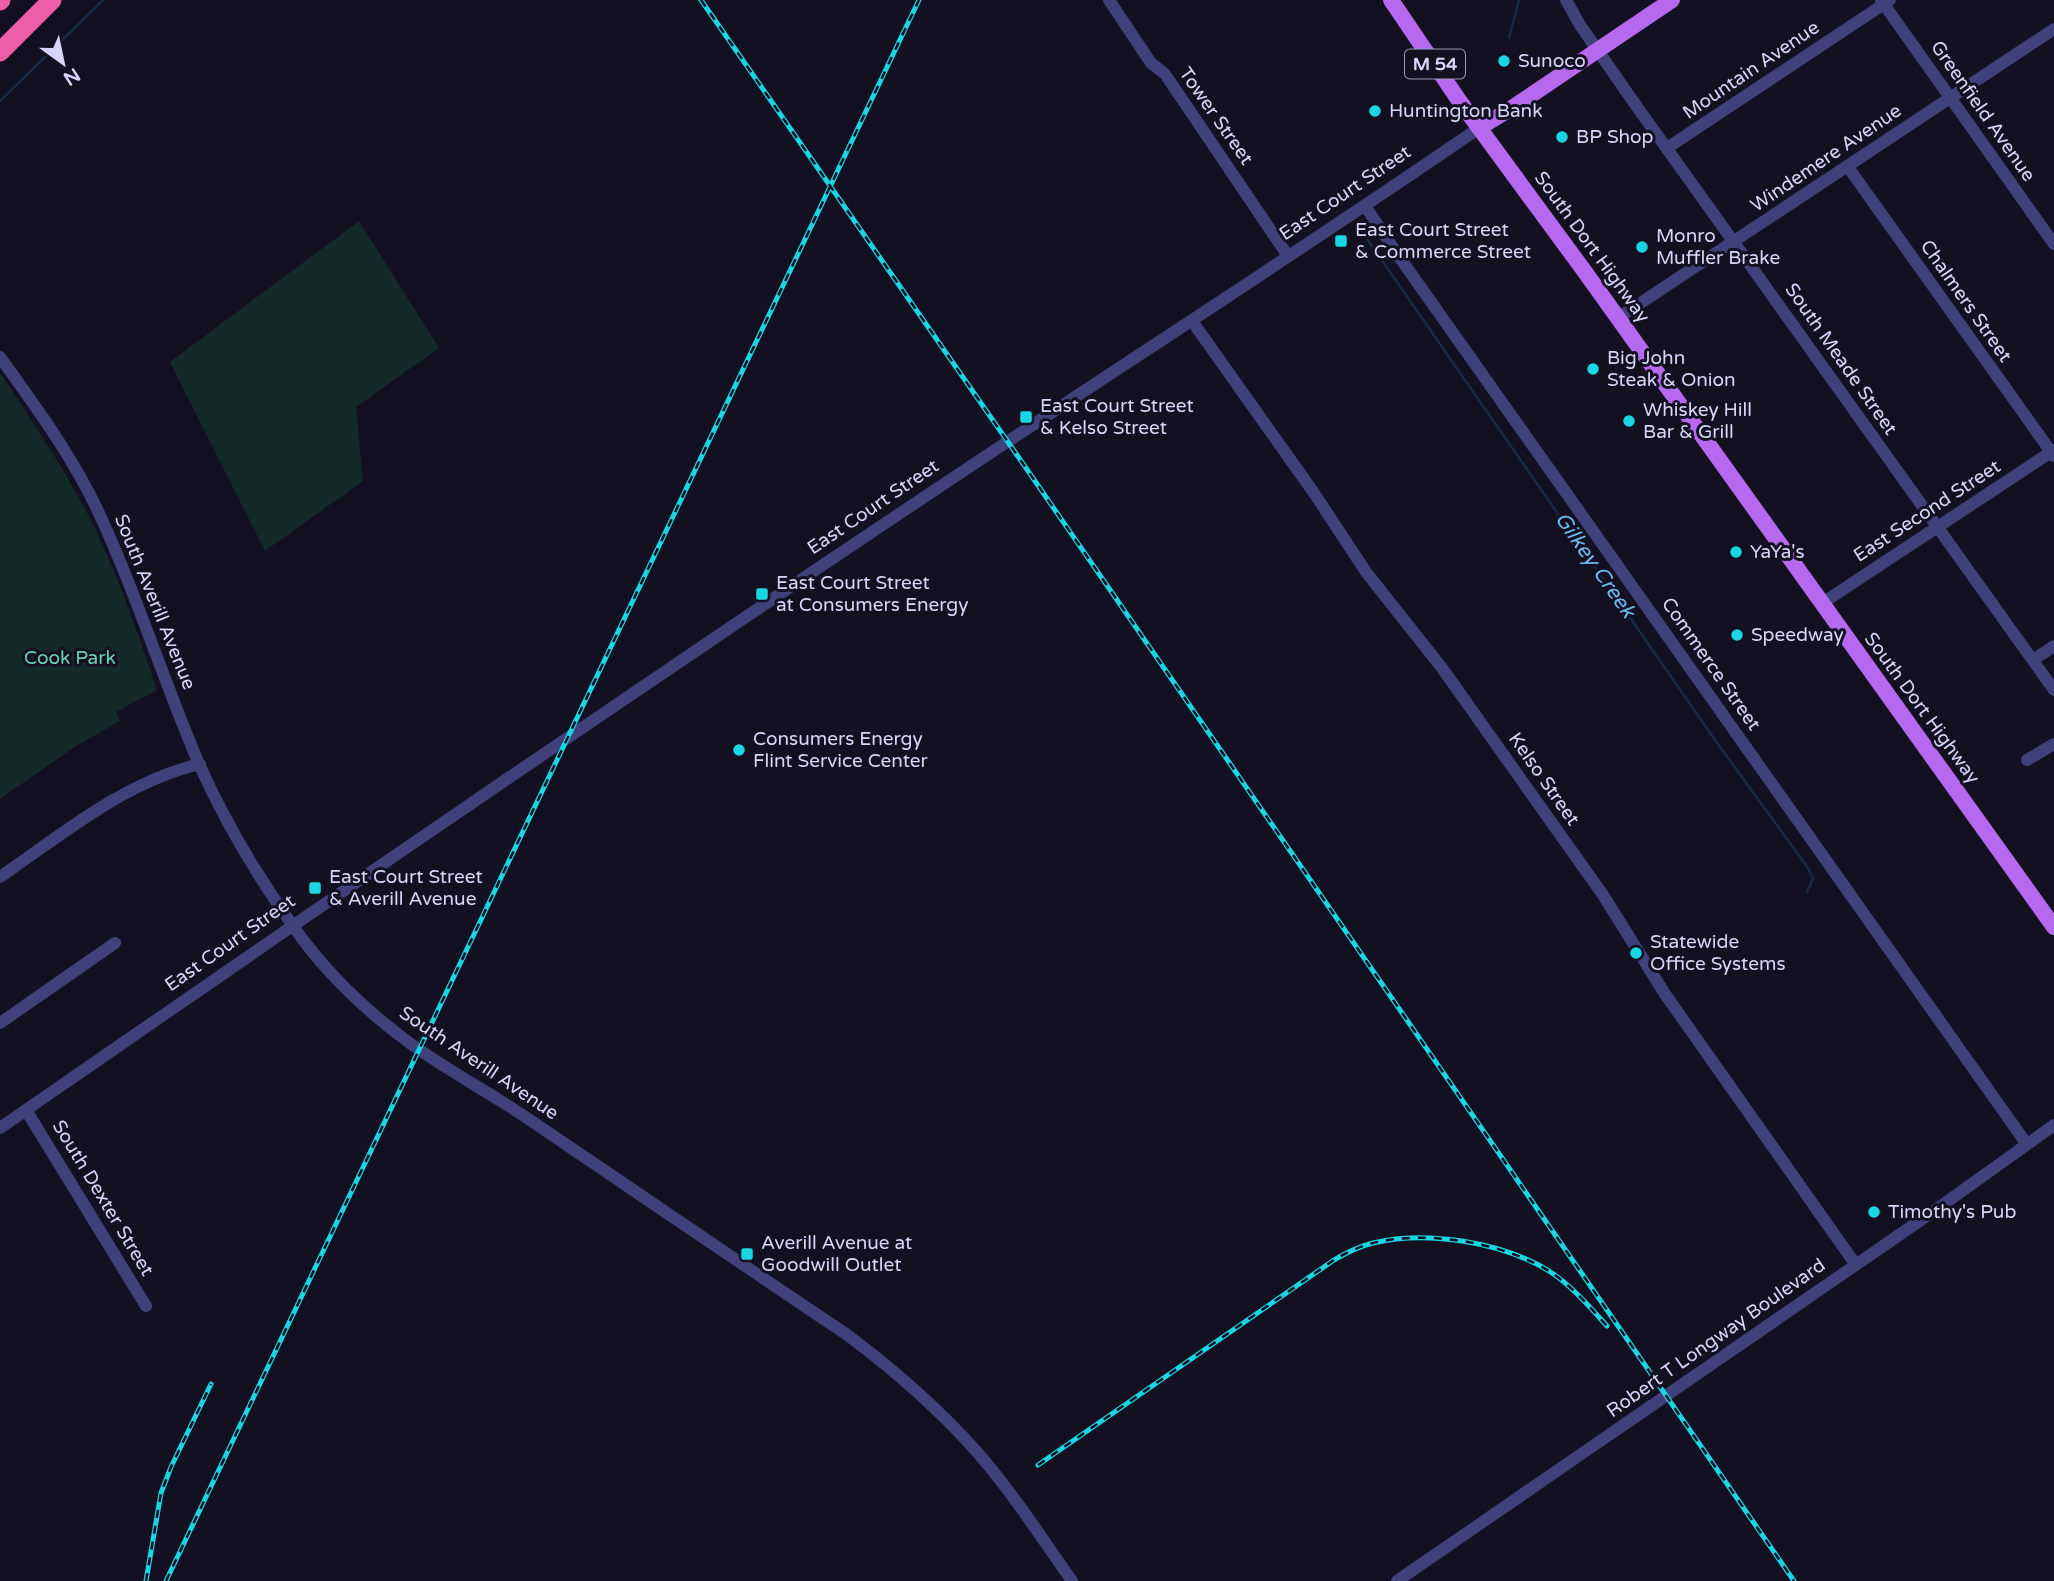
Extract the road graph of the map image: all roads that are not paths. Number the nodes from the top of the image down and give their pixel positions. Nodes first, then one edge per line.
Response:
1 (52, 0) edge
2 (1109, 0) edge
3 (1391, 0) edge
4 (1566, 0) edge
5 (1672, 0) edge
6 (1885, 1) edge
7 (2054, 30) edge
8 (1597, 50) junction
9 (0, 52) edge
10 (1950, 98) junction
11 (1479, 128) junction
12 (1667, 148) junction
13 (1848, 167) junction
14 (1365, 206) junction
15 (1734, 242) junction
16 (2054, 244) edge
17 (1288, 256) junction
18 (1618, 318) junction
19 (1192, 321) junction
20 (0, 357) edge
21 (2053, 453) edge
22 (1937, 527) junction
23 (1821, 604) junction
24 (2054, 646) edge
25 (2034, 660) junction
26 (2054, 690) edge
27 (2054, 744) edge
28 (2027, 761) dead end
29 (200, 764) junction
30 (0, 877) edge
31 (292, 926) junction
32 (2054, 927) edge
33 (116, 943) dead end
34 (0, 1023) edge
35 (26, 1110) junction
36 (2054, 1125) edge
37 (0, 1128) edge
38 (2026, 1143) junction
39 (1856, 1265) junction
40 (146, 1306) dead end
41 (1072, 1581) edge
42 (1397, 1581) edge

1 - 9 highway
2 - 17 street, Tower Street
3 - 11 main road, South Dort Highway / M 54
4 - 8 street, South Meade Street
5 - 8 main road, East Court Street
6 - 10 street, Greenfield Avenue
6 - 12 street, Mountain Avenue
7 - 10 street, Windemere Avenue
8 - 11 main road, East Court Street
8 - 12 street, South Meade Street
10 - 13 street, Windemere Avenue
10 - 16 street, Greenfield Avenue
11 - 14 street, East Court Street
11 - 18 main road, South Dort Highway / M 54
12 - 15 street, South Meade Street
13 - 15 street, Windemere Avenue
13 - 21 street, Chalmers Street
14 - 17 street, East Court Street
14 - 38 street, Commerce Street
15 - 18 street, Windemere Avenue
15 - 22 street, South Meade Street
17 - 19 street, East Court Street
18 - 23 main road, South Dort Highway / M 54
19 - 31 street, East Court Street
19 - 39 street, Kelso Street
20 - 29 street, South Averill Avenue
21 - 22 street, East Second Street
22 - 23 street, East Second Street
22 - 25 street, South Meade Street
23 - 32 main road, South Dort Highway / M 54
24 - 25 street
25 - 26 street, South Meade Street
27 - 28 street
29 - 30 street
29 - 31 street, South Averill Avenue
31 - 35 street, East Court Street
31 - 41 street, South Averill Avenue
33 - 34 street
35 - 37 street, East Court Street
35 - 40 street, South Dexter Street
36 - 38 street, Robert T Longway Boulevard
38 - 39 street, Robert T Longway Boulevard
39 - 42 street, Robert T Longway Boulevard

